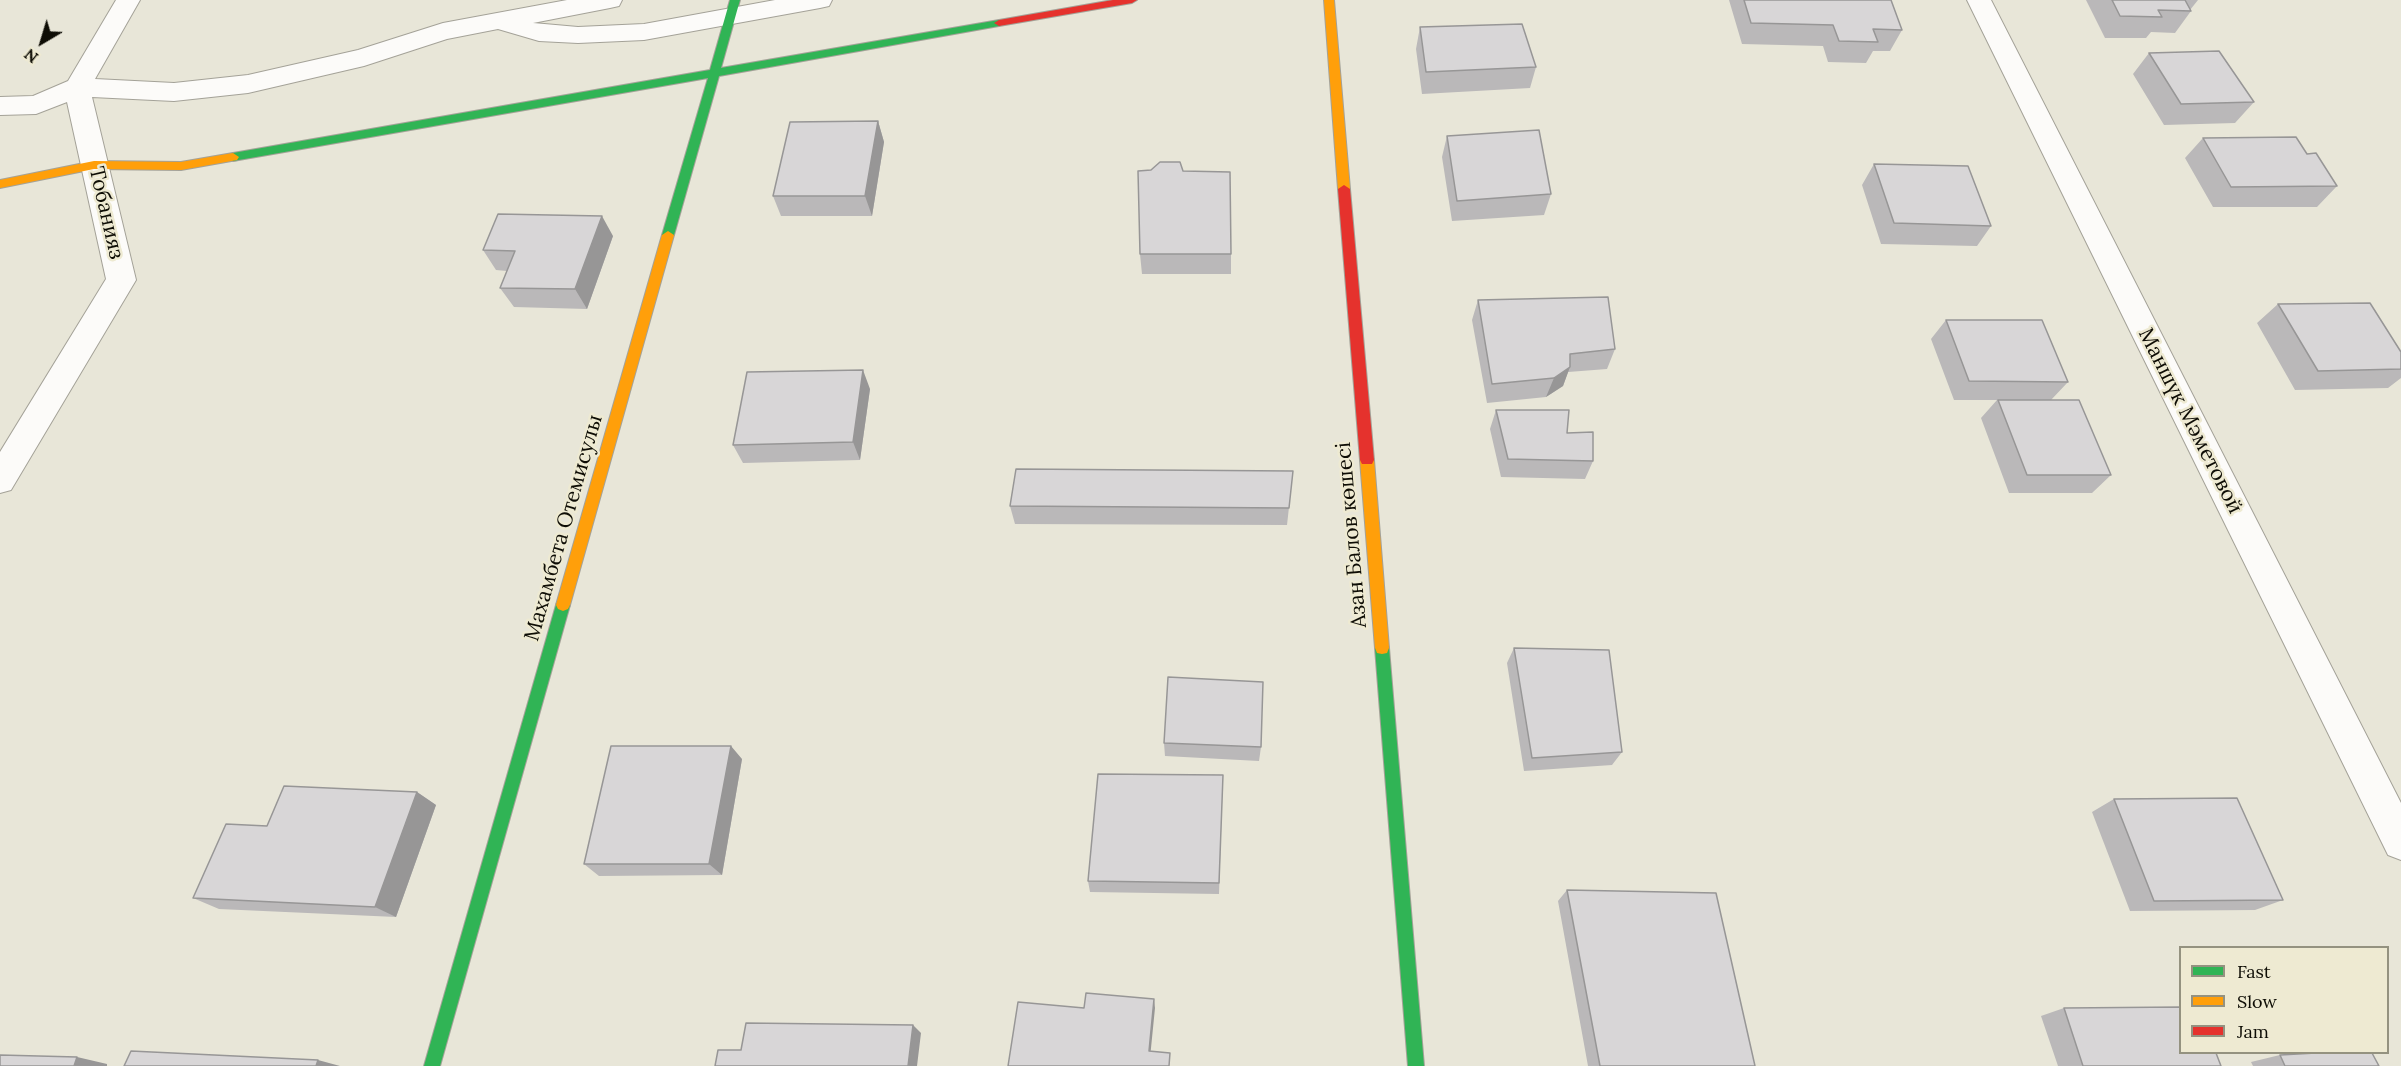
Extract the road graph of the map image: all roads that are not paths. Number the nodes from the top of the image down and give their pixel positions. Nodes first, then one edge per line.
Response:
1 (128, 0) edge
2 (610, 0) edge
3 (820, 0) edge
4 (1132, 0) edge
5 (1329, 0) edge
6 (1979, 0) edge
7 (733, 8) edge
8 (498, 21) junction
9 (716, 73) junction
10 (77, 87) junction
11 (36, 105) junction
12 (0, 106) edge
13 (0, 113) edge
14 (94, 165) junction
15 (0, 184) edge
16 (0, 480) edge
17 (2401, 842) edge
18 (432, 1066) edge
19 (1416, 1066) edge

1 - 10 street
2 - 8 street
3 - 7 street
4 - 9 street
5 - 19 street, Азан Балов көшесі
6 - 17 street, Маншүк Мәметовой
7 - 8 street
7 - 9 street, Махамбета Отемисулы
8 - 10 street
9 - 14 street
9 - 18 street, Махамбета Отемисулы
10 - 11 street
10 - 14 street, Тобанияз
11 - 12 street
11 - 13 street
14 - 15 street
14 - 16 street, Тобанияз

